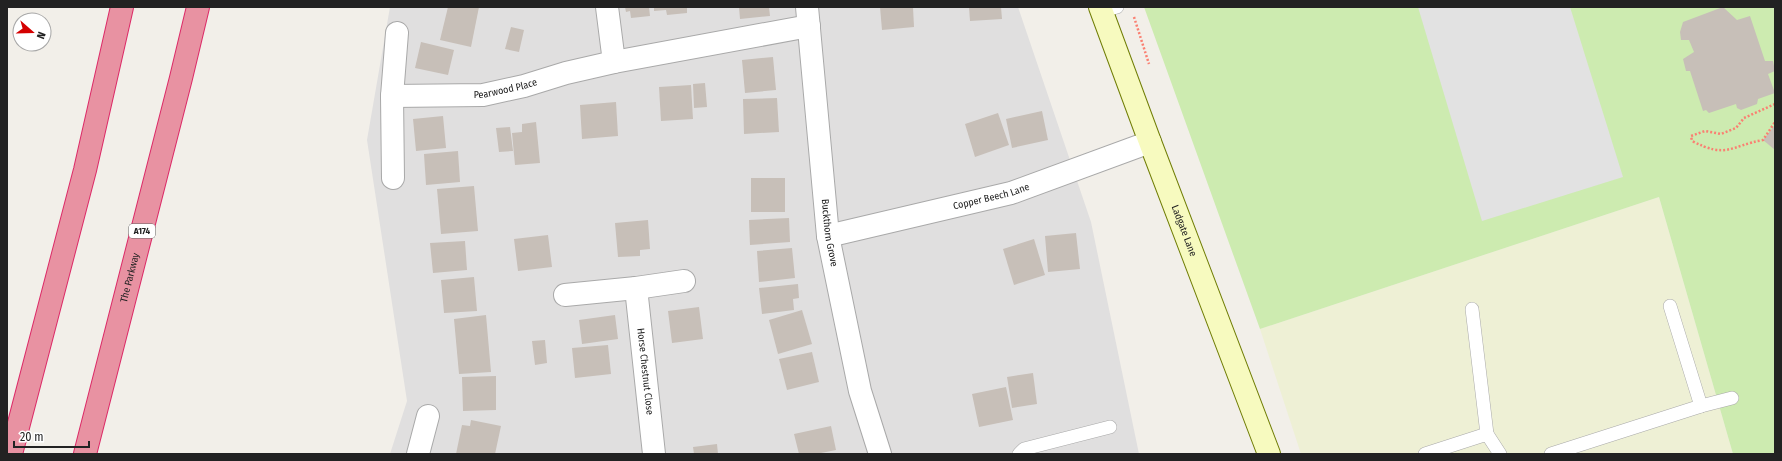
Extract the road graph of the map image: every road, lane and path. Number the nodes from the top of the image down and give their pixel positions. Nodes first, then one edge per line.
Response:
1 (122, 7) edge
2 (198, 7) edge
3 (607, 7) edge
4 (1106, 8) edge
5 (808, 16) edge
6 (397, 33) dead end
7 (614, 62) junction
8 (392, 96) junction
9 (1775, 104) edge
10 (1775, 122) edge
11 (1150, 142) junction
12 (393, 178) dead end
13 (828, 236) junction
14 (684, 281) dead end
15 (636, 288) junction
16 (565, 295) dead end
17 (1670, 306) dead end
18 (1472, 309) dead end
19 (1732, 398) dead end
20 (1701, 406) junction
21 (428, 416) dead end
22 (1110, 427) dead end
23 (1487, 434) junction
24 (11, 454) edge
25 (85, 454) edge
26 (418, 454) edge
27 (654, 454) edge
28 (880, 454) edge
29 (1019, 454) edge
30 (1269, 454) edge
31 (1425, 454) edge
32 (1500, 454) edge
33 (1551, 454) edge

1 - 24 highway
2 - 25 highway, The Parkway / A174
3 - 7 street
4 - 11 main road, Ladgate Lane
5 - 7 street, Pearwood Place
5 - 13 street, Buckthorn Grove
6 - 8 street
7 - 8 street, Pearwood Place
8 - 12 street
9 - 10 path
11 - 13 street, Copper Beech Lane
11 - 30 main road, Ladgate Lane
13 - 28 street, Buckthorn Grove
14 - 15 street
15 - 16 street
15 - 27 street, Horse Chestnut Close
17 - 20 lane
18 - 23 lane
19 - 20 lane
20 - 33 lane
21 - 26 street
22 - 29 lane
23 - 31 lane
23 - 32 lane

